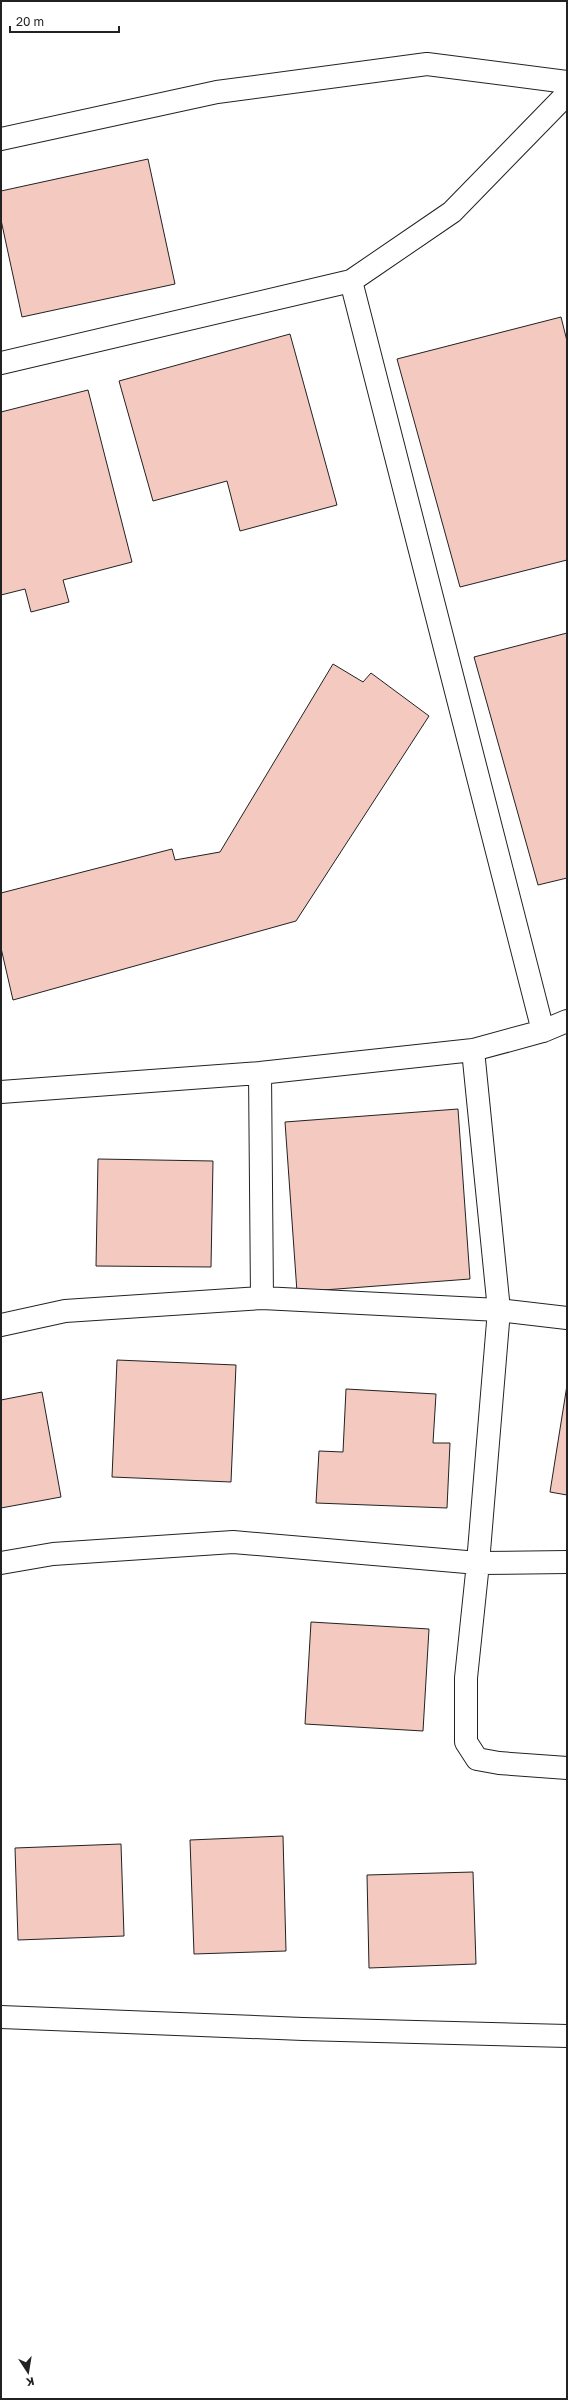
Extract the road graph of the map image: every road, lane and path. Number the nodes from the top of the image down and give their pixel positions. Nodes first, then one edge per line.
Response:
1 (567, 82) edge
2 (567, 94) edge
3 (1, 139) edge
4 (351, 281) junction
5 (1, 362) edge
6 (567, 1021) edge
7 (543, 1031) junction
8 (473, 1050) junction
9 (260, 1073) junction
10 (1, 1092) edge
11 (262, 1298) junction
12 (499, 1310) junction
13 (567, 1318) edge
14 (1, 1325) edge
15 (567, 1562) edge
16 (1, 1563) edge
17 (478, 1563) junction
18 (567, 1768) edge
19 (1, 2017) edge
20 (567, 2036) edge

1 - 3 street
2 - 4 street
4 - 5 street
4 - 7 street
6 - 7 street
7 - 8 street
8 - 9 street
8 - 12 street
9 - 10 street
9 - 11 street
11 - 12 street
11 - 14 street
12 - 13 street
12 - 17 street
15 - 17 street
16 - 17 street
17 - 18 street
19 - 20 street

